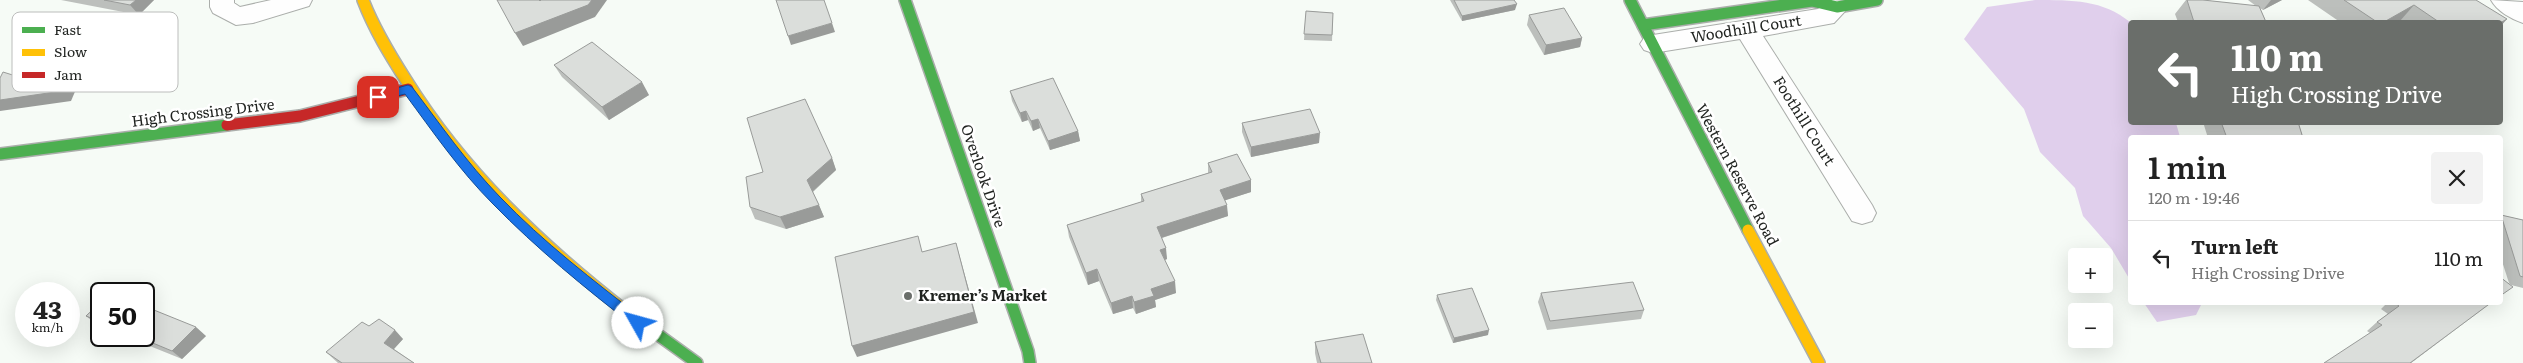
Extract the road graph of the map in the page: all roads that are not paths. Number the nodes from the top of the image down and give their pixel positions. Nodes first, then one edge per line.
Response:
1 (222, 0) edge
2 (300, 0) edge
3 (363, 0) edge
4 (905, 0) edge
5 (1630, 0) edge
6 (1877, 0) edge
7 (2503, 0) edge
8 (1837, 7) junction
9 (2523, 14) edge
10 (1746, 30) junction
11 (1648, 35) junction
12 (408, 89) junction
13 (0, 154) edge
14 (1862, 213) dead end
15 (697, 363) edge
16 (1030, 363) edge
17 (1819, 363) edge

1 - 2 street
3 - 12 street
4 - 16 street, Overlook Drive
5 - 11 street, Western Reserve Road
6 - 8 street, Woodhill Court
7 - 9 street
8 - 10 street, Woodhill Court
8 - 11 street, Woodhill Court
10 - 11 street, Woodhill Court
10 - 14 street, Foothill Court
11 - 17 street, Western Reserve Road
12 - 13 street, High Crossing Drive
12 - 15 street

